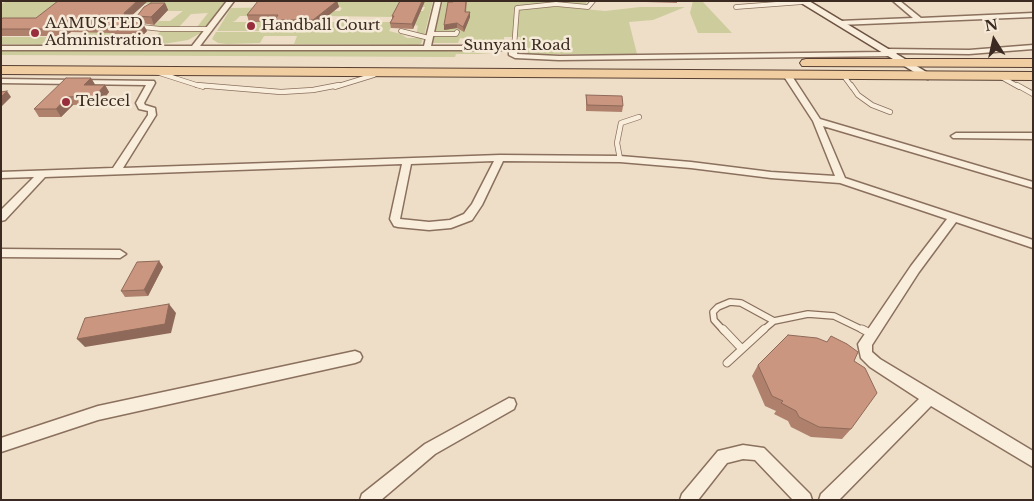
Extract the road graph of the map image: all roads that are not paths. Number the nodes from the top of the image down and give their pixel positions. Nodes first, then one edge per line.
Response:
1 (232, 1) edge
2 (438, 1) edge
3 (593, 1) edge
4 (802, 1) edge
5 (896, 1) edge
6 (736, 7) dead end
7 (144, 14) edge
8 (1033, 15) edge
9 (919, 19) junction
10 (839, 23) junction
11 (210, 29) junction
12 (401, 31) edge
13 (457, 32) edge
14 (430, 36) junction
15 (427, 47) junction
16 (1033, 47) edge
17 (1, 48) edge
18 (195, 48) junction
19 (514, 48) junction
20 (891, 52) junction
21 (1, 60) edge
22 (139, 60) junction
23 (908, 63) junction
24 (1033, 63) edge
25 (152, 70) junction
26 (1, 71) edge
27 (381, 73) junction
28 (787, 75) junction
29 (843, 75) junction
30 (928, 76) junction
31 (999, 76) junction
32 (1033, 76) edge
33 (1, 81) edge
34 (1025, 89) junction
35 (1033, 89) edge
36 (1033, 94) edge
37 (890, 112) dead end
38 (639, 117) dead end
39 (817, 121) junction
40 (956, 136) dead end
41 (1033, 136) edge
42 (500, 158) junction
43 (620, 159) junction
44 (407, 161) junction
45 (117, 170) junction
46 (43, 173) junction
47 (1, 175) edge
48 (841, 180) junction
49 (1033, 185) edge
50 (1, 217) edge
51 (953, 219) junction
52 (1033, 244) edge
53 (1, 253) edge
54 (120, 254) dead end
55 (774, 322) junction
56 (872, 334) junction
57 (742, 349) junction
58 (355, 358) dead end
59 (727, 363) dead end
60 (930, 398) junction
61 (509, 404) dead end
62 (1, 445) edge
63 (1033, 460) edge
64 (368, 500) edge
65 (688, 500) edge
66 (804, 500) edge
67 (827, 500) edge

1 - 11 street
2 - 14 street
3 - 19 lane
4 - 6 lane
4 - 10 street
5 - 9 street
7 - 11 lane
8 - 9 street
9 - 10 street
10 - 20 street
11 - 18 street
12 - 14 lane
13 - 14 lane
14 - 15 street
15 - 18 street
15 - 19 street
16 - 20 street
17 - 18 street
19 - 20 street
20 - 23 street
21 - 22 main road, Sunyani Road
22 - 23 main road, Sunyani Road
22 - 25 main road
23 - 24 main road, Sunyani Road
23 - 30 street
25 - 26 main road
25 - 27 main road
25 - 27 lane
27 - 28 main road
28 - 29 main road
28 - 39 street
29 - 30 main road
29 - 37 lane
30 - 31 main road
31 - 32 main road
31 - 34 lane
33 - 45 street
34 - 35 lane
34 - 36 lane
38 - 43 lane
39 - 48 street
39 - 49 street
40 - 41 street
42 - 43 street
42 - 44 street
42 - 44 street
43 - 48 street
44 - 45 street
45 - 46 street
46 - 47 street
46 - 50 street
48 - 51 street
51 - 52 street
51 - 56 street
53 - 54 street
55 - 56 lane
55 - 57 lane
55 - 57 lane
56 - 60 street
57 - 59 lane
58 - 62 street
60 - 63 street
60 - 67 street
61 - 64 street
65 - 66 street

